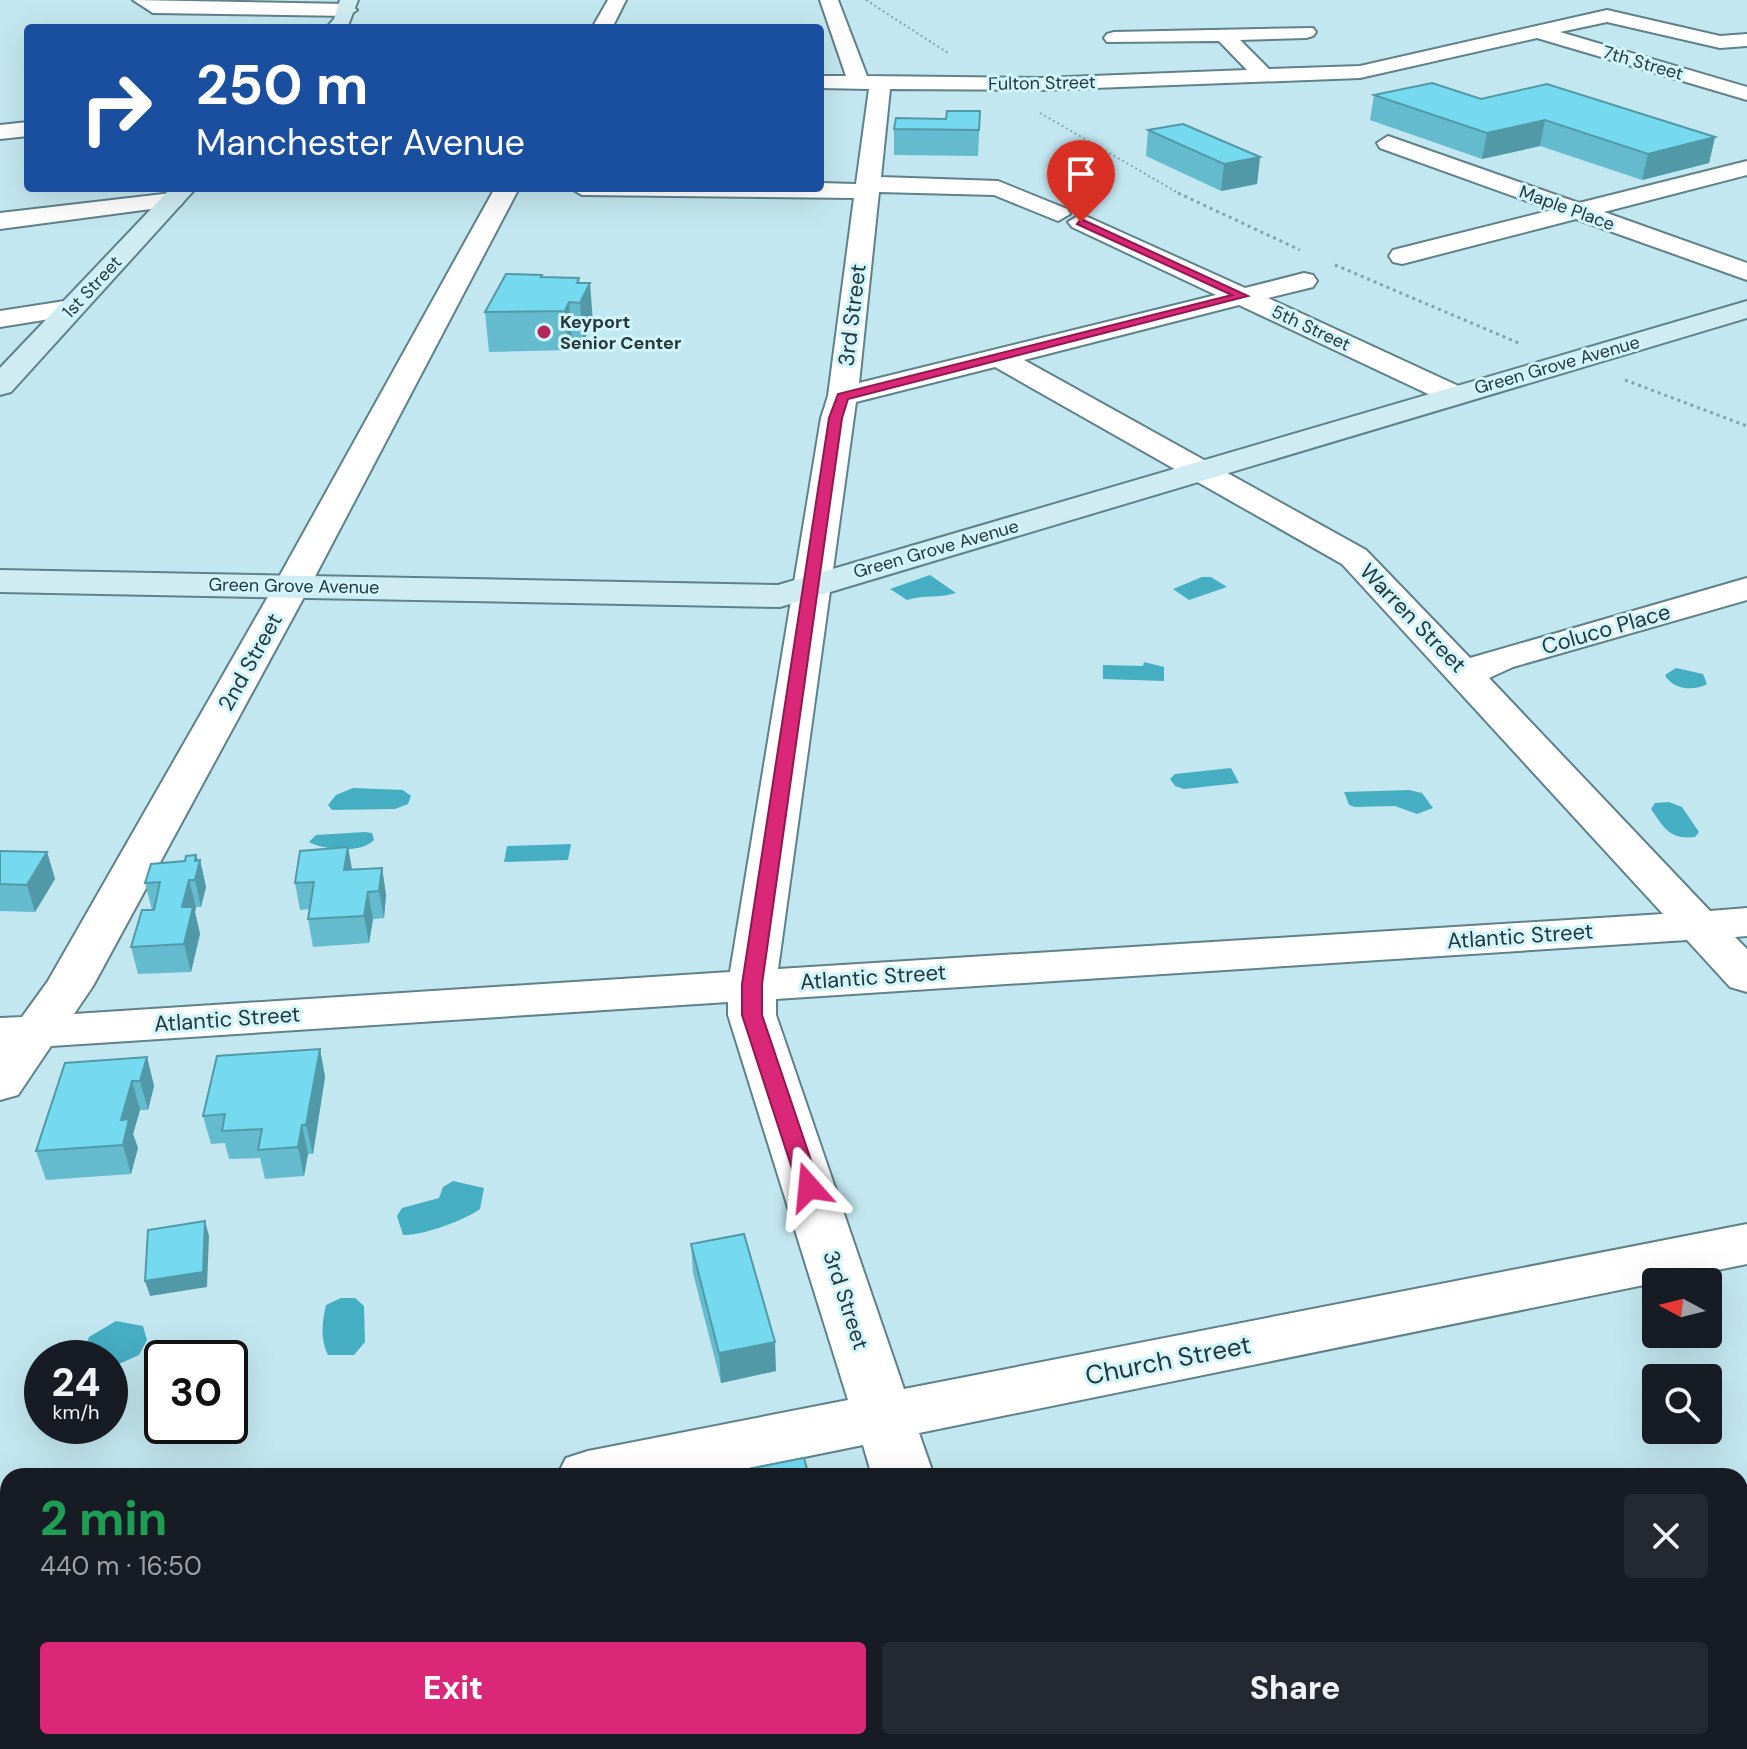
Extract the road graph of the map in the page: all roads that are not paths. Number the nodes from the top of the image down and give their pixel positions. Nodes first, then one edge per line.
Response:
1 (142, 0) edge
2 (617, 0) edge
3 (829, 0) edge
4 (348, 5) edge
5 (178, 8) junction
6 (157, 24) edge
7 (338, 24) edge
8 (604, 24) edge
9 (1306, 32) dead end
10 (1538, 32) junction
11 (1224, 35) junction
12 (1114, 38) dead end
13 (1747, 40) edge
14 (1264, 76) junction
15 (824, 82) edge
16 (869, 83) junction
17 (1747, 94) edge
18 (1388, 143) dead end
19 (1747, 168) edge
20 (824, 188) edge
21 (868, 188) junction
22 (505, 192) edge
23 (178, 194) edge
24 (1576, 212) junction
25 (0, 221) edge
26 (1402, 256) dead end
27 (1747, 272) edge
28 (1304, 281) dead end
29 (1243, 296) junction
30 (71, 308) junction
31 (1747, 309) edge
32 (0, 319) edge
33 (1000, 358) junction
34 (0, 386) edge
35 (1454, 395) junction
36 (843, 396) junction
37 (1201, 471) junction
38 (0, 581) edge
39 (292, 586) junction
40 (812, 586) junction
41 (1747, 589) edge
42 (1466, 674) junction
43 (1747, 922) edge
44 (1698, 925) junction
45 (1747, 977) edge
46 (752, 984) junction
47 (19, 1033) edge
48 (0, 1083) edge
49 (1747, 1244) edge
50 (884, 1416) junction
51 (627, 1468) edge
52 (900, 1468) edge

1 - 5 street
2 - 8 street
3 - 16 street
4 - 5 street
4 - 7 street
5 - 6 street
9 - 11 street
10 - 13 street, Fulton Street
10 - 14 street, Fulton Street
10 - 17 street, 7th Street
11 - 12 street
11 - 14 street
14 - 16 street, Fulton Street
15 - 16 street, Fulton Street
16 - 21 street, 3rd Street
18 - 24 street, Maple Place
19 - 24 street
20 - 21 street, 5th Street
21 - 29 street, 5th Street
21 - 36 street, 3rd Street
22 - 39 street, 2nd Street
23 - 25 street
23 - 30 street, 1st Street
24 - 26 street
24 - 27 street, Maple Place
28 - 29 street
29 - 33 street
29 - 35 street, 5th Street
30 - 32 street
30 - 34 street, 1st Street
31 - 35 street, Green Grove Avenue
33 - 36 street
33 - 37 street, Warren Street
35 - 37 street, Green Grove Avenue
36 - 40 street, 3rd Street
37 - 40 street, Green Grove Avenue
37 - 42 street, Warren Street
38 - 39 street, Green Grove Avenue
39 - 40 street, Green Grove Avenue
39 - 47 street, 2nd Street
40 - 46 street, 3rd Street
41 - 42 street, Coluco Place
42 - 44 street, Warren Street
43 - 44 street, Atlantic Street
44 - 45 street, Warren Street
44 - 46 street, Atlantic Street
46 - 47 street, Atlantic Street
46 - 50 street, 3rd Street
47 - 48 street, 2nd Street
49 - 50 street, Church Street
50 - 51 street, Church Street
50 - 52 street, 3rd Street

